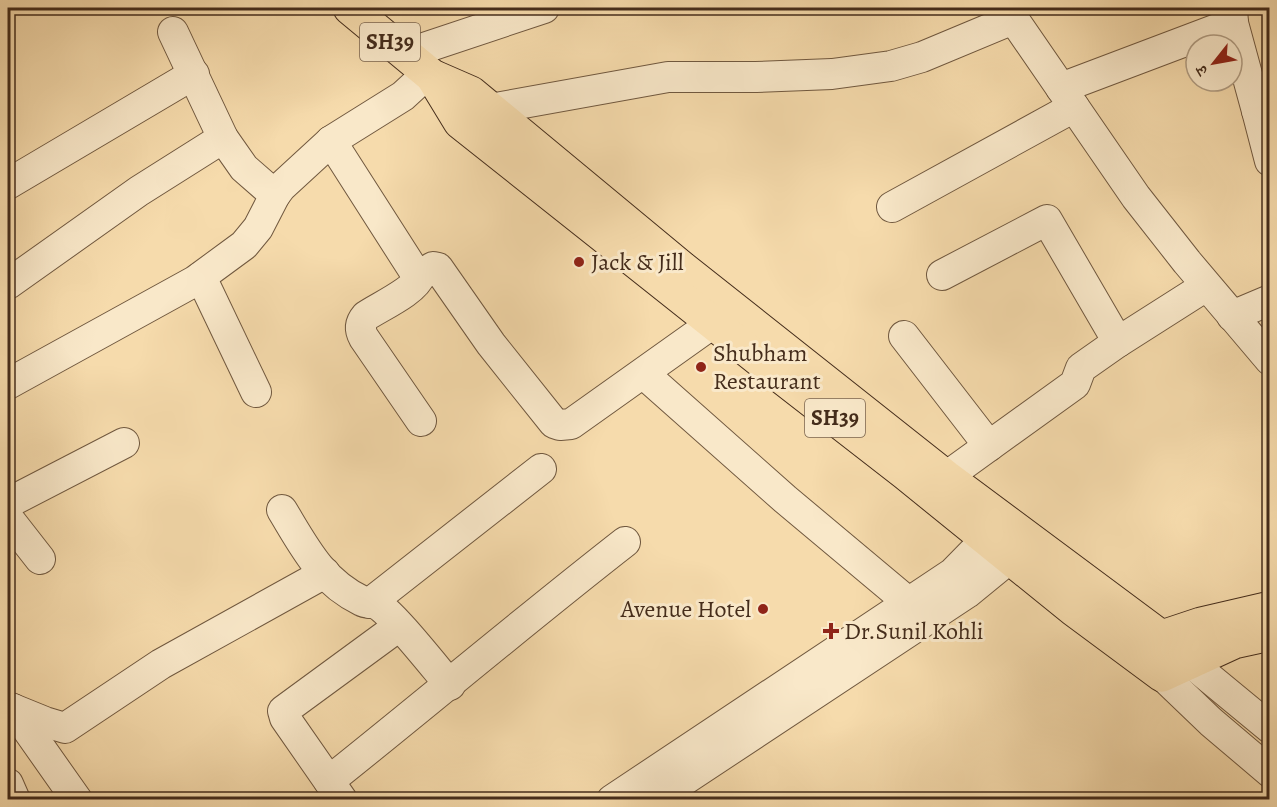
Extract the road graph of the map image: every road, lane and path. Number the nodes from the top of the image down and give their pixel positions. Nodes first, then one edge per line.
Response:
1 (544, 8) edge
2 (363, 12) edge
3 (1009, 13) edge
4 (1232, 15) edge
5 (173, 32) dead end
6 (422, 68) junction
7 (194, 74) junction
8 (1068, 97) junction
9 (490, 109) junction
10 (1263, 110) edge
11 (223, 138) junction
12 (331, 141) junction
13 (1269, 162) edge
14 (8, 184) edge
15 (275, 195) junction
16 (892, 207) dead end
17 (942, 275) dead end
18 (420, 276) junction
19 (201, 277) junction
20 (8, 284) edge
21 (1206, 286) junction
22 (1269, 300) edge
23 (1232, 316) junction
24 (713, 323) junction
25 (904, 336) dead end
26 (1118, 342) junction
27 (1269, 360) edge
28 (644, 374) junction
29 (8, 381) edge
30 (256, 392) dead end
31 (421, 421) dead end
32 (124, 443) dead end
33 (989, 446) junction
34 (541, 469) dead end
35 (946, 477) junction
36 (8, 503) edge
37 (282, 510) dead end
38 (8, 518) edge
39 (1008, 539) junction
40 (625, 542) dead end
41 (40, 558) dead end
42 (325, 573) junction
43 (908, 602) junction
44 (370, 603) junction
45 (1269, 608) edge
46 (399, 626) junction
47 (1269, 634) edge
48 (1161, 637) junction
49 (1128, 650) junction
50 (1176, 668) junction
51 (450, 685) junction
52 (10, 708) edge
53 (1269, 728) edge
54 (1269, 772) edge
55 (8, 784) edge
56 (336, 790) edge
57 (673, 794) edge
58 (15, 800) edge
59 (77, 800) edge
60 (612, 800) edge

1 - 6 street
2 - 6 main road, SH39
3 - 8 street
3 - 9 street
4 - 8 street
4 - 10 street
5 - 7 street
6 - 9 main road, SH39
6 - 12 street
6 - 24 main road, SH39
7 - 11 street
7 - 14 street
8 - 16 street
8 - 21 street
9 - 35 main road, SH39
10 - 13 street
11 - 15 street
11 - 20 street
12 - 15 street
12 - 18 street
15 - 19 street
17 - 26 street
18 - 28 street
18 - 31 street
19 - 29 street
19 - 30 street
21 - 23 street
21 - 26 street
22 - 23 street
23 - 27 street
24 - 28 street
24 - 39 main road, SH39
25 - 33 street
26 - 33 street
28 - 43 street
32 - 36 street
33 - 35 street
34 - 44 street
35 - 39 main road, SH39
37 - 42 street
38 - 41 street
39 - 43 street
39 - 48 main road, SH39
39 - 49 main road, SH39
39 - 57 street
40 - 51 street
42 - 44 street
42 - 52 street
43 - 60 street
44 - 46 street
45 - 48 main road
46 - 51 street
46 - 56 street
47 - 50 main road
48 - 49 main road
48 - 50 main road, SH39
49 - 50 main road, SH39
50 - 53 street
50 - 54 street
51 - 56 street
52 - 59 street
55 - 58 street

